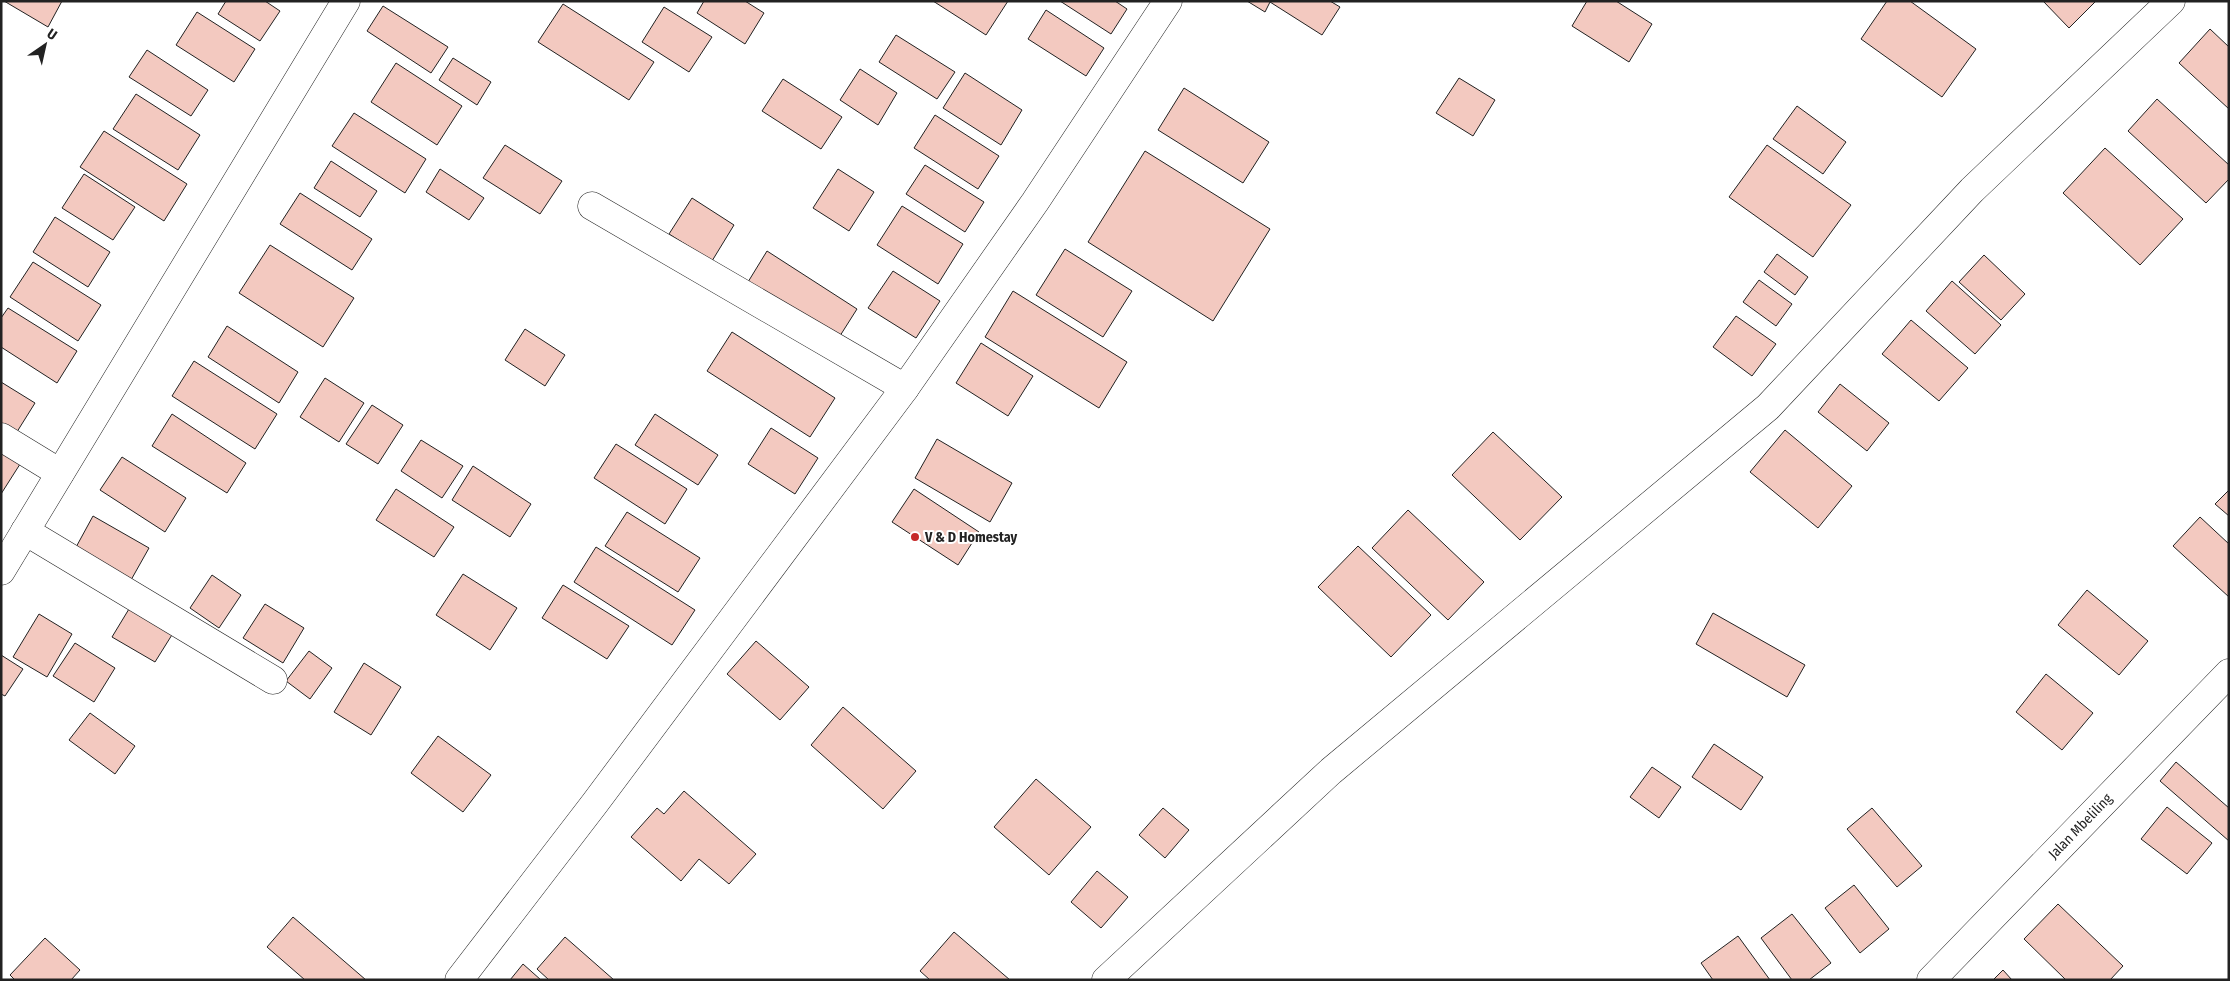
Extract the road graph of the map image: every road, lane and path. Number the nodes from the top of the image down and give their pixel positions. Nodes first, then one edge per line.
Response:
1 (346, 1) edge
2 (1168, 1) edge
3 (2171, 1) edge
4 (592, 206) dead end
5 (905, 388) junction
6 (1, 437) edge
7 (60, 473) junction
8 (25, 531) junction
9 (1, 571) edge
10 (2229, 673) edge
11 (273, 680) dead end
12 (459, 980) edge
13 (1106, 980) edge
14 (1931, 980) edge

1 - 7 street
2 - 5 street
3 - 13 street
4 - 5 street
5 - 12 street
6 - 7 street
7 - 8 street
8 - 9 street
8 - 11 street
10 - 14 street, Jalan Mbeliling

